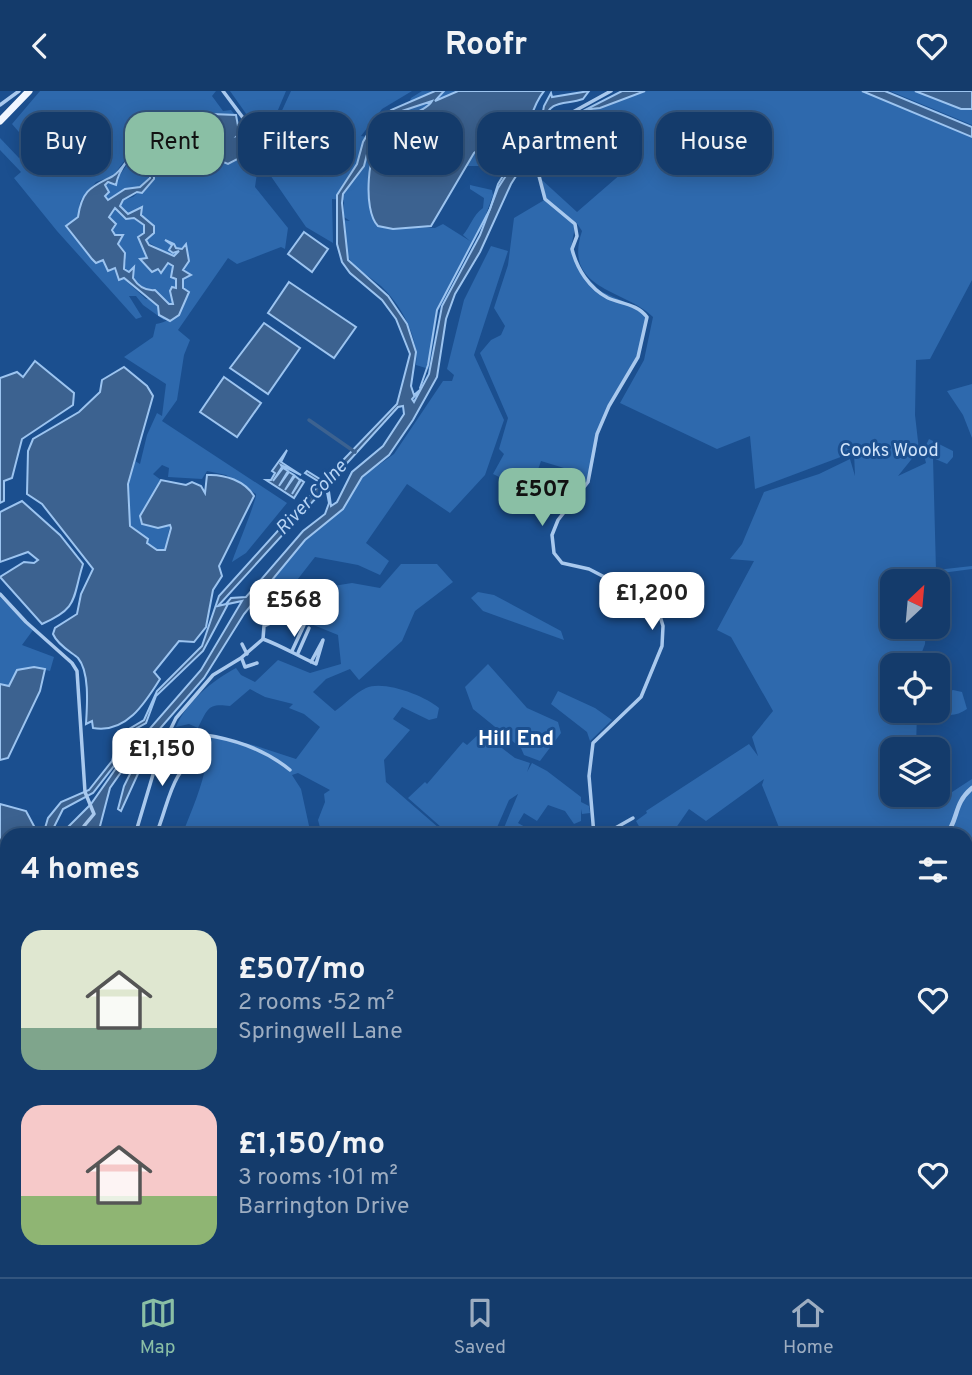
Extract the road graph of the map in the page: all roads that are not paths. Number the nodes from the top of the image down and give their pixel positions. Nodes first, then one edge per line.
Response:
1 (19, 91) edge
2 (29, 91) edge
3 (223, 91) edge
4 (611, 91) edge
5 (0, 105) edge
6 (239, 112) edge
7 (0, 121) edge
8 (0, 594) edge
9 (272, 607) dead end
10 (303, 625) dead end
11 (309, 628) dead end
12 (263, 639) junction
13 (242, 644) dead end
14 (292, 651) junction
15 (247, 653) junction
16 (298, 653) junction
17 (241, 658) junction
18 (257, 663) dead end
19 (313, 663) junction
20 (169, 732) junction
21 (204, 735) junction
22 (290, 770) dead end
23 (972, 788) edge
24 (634, 818) dead end
25 (86, 828) edge
26 (137, 828) edge
27 (158, 828) edge
28 (593, 828) edge
29 (616, 828) edge
30 (952, 828) edge

1 - 5 street
2 - 7 main road
3 - 6 street
4 - 28 street
8 - 25 street
9 - 12 street
10 - 14 street
11 - 16 street
12 - 14 street
12 - 15 street
13 - 15 street
14 - 16 street
15 - 17 street
16 - 19 street
17 - 18 street
17 - 20 street
19 - 19 street
20 - 21 street
20 - 26 street
21 - 22 street
21 - 27 street
23 - 30 street
24 - 29 street

